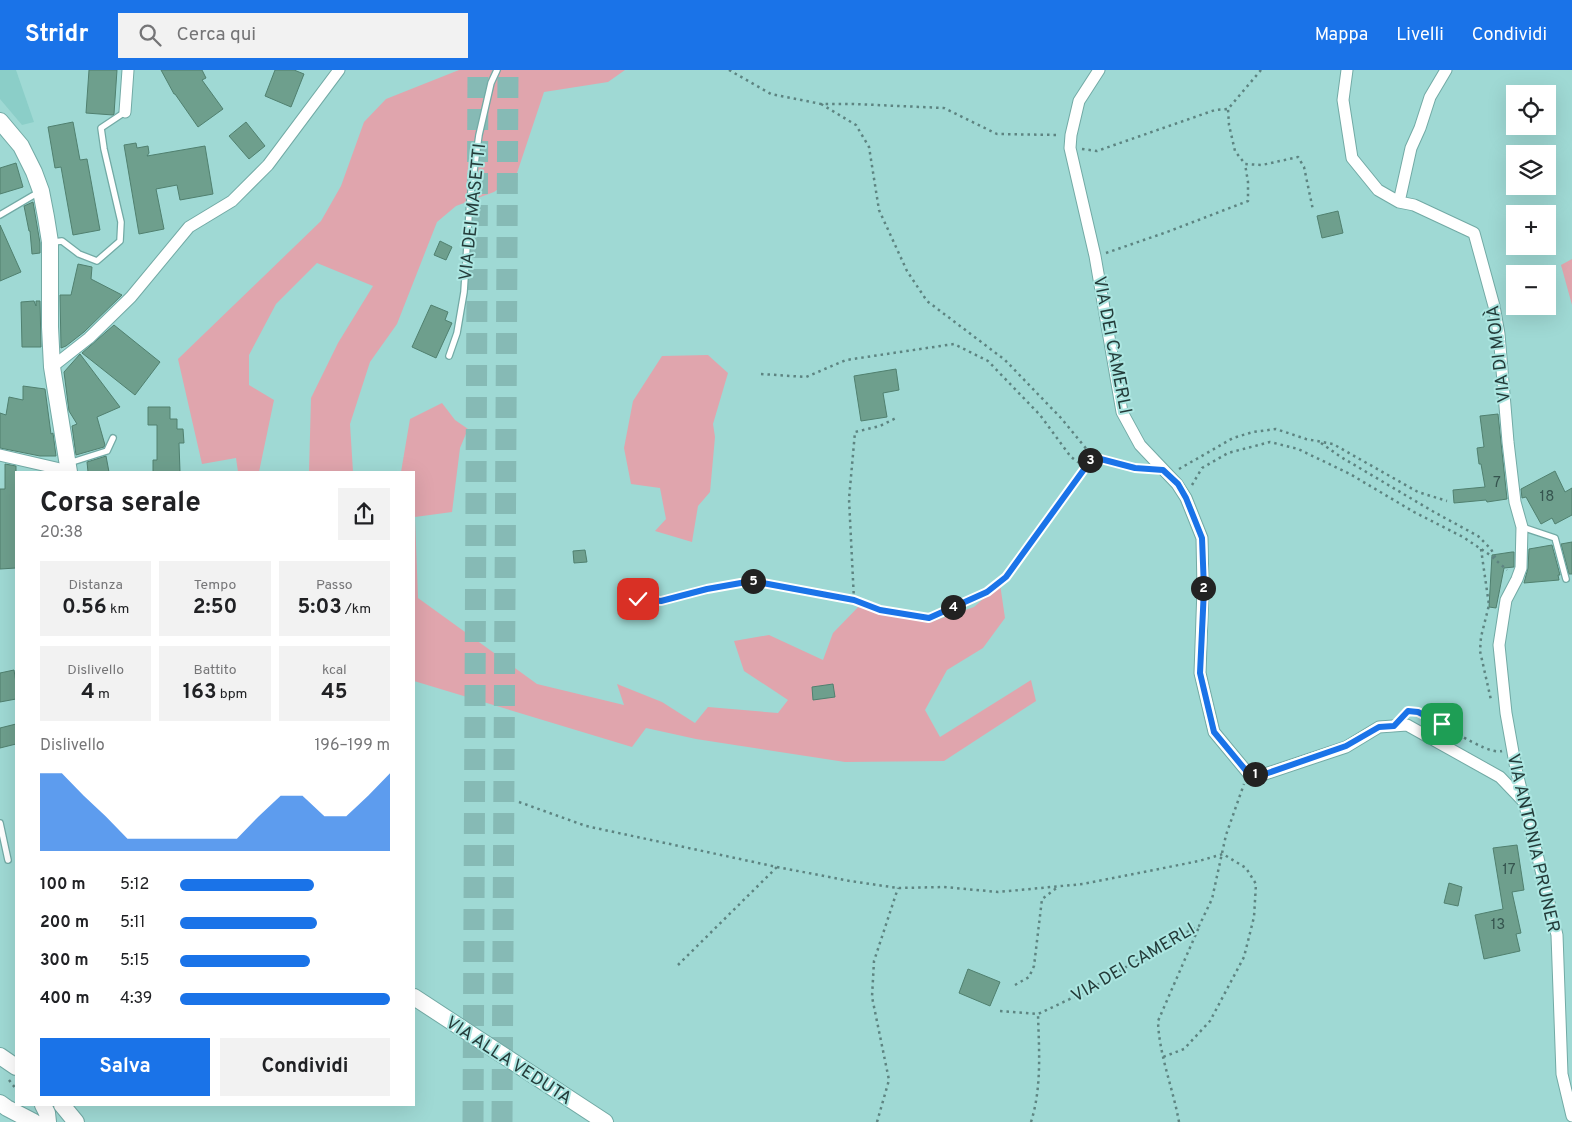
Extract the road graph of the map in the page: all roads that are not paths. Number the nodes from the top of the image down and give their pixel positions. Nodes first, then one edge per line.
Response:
1 (128, 70) edge
2 (339, 70) edge
3 (497, 70) edge
4 (1099, 70) edge
5 (1347, 70) edge
6 (1446, 70) edge
7 (125, 112) joint
8 (0, 121) edge
9 (41, 192) junction
10 (1399, 202) junction
11 (0, 215) edge
12 (50, 242) junction
13 (449, 356) dead end
14 (52, 366) junction
15 (112, 438) dead end
16 (0, 455) edge
17 (68, 470) edge
18 (1522, 527) junction
19 (1566, 579) dead end
20 (1506, 600) joint
21 (1524, 801) junction
22 (0, 823) edge
23 (8, 860) dead end
24 (415, 998) edge
25 (0, 1056) edge
26 (15, 1066) edge
27 (44, 1106) edge
28 (63, 1106) edge
29 (7, 1111) edge
30 (1572, 1116) edge
31 (34, 1122) edge
32 (48, 1122) edge
33 (76, 1122) edge
34 (605, 1122) edge

1 - 7 street
2 - 14 street
3 - 13 lane, VIA DEI MASETTI
4 - 21 street, VIA DEI CAMERLI
5 - 10 street
6 - 10 street
7 - 12 lane
8 - 9 street
9 - 11 lane
9 - 12 street
10 - 18 street, VIA DI MOIÀ
12 - 14 street
14 - 17 street
15 - 17 lane
16 - 17 street
18 - 19 lane
18 - 20 street, VIA DI MOIÀ
20 - 21 street, VIA ANTONIA PRUNER
21 - 30 street, VIA ANTONIA PRUNER
22 - 23 lane
24 - 34 street, VIA ALLA VEDUTA
25 - 26 street
27 - 32 street
28 - 33 street
29 - 31 street

